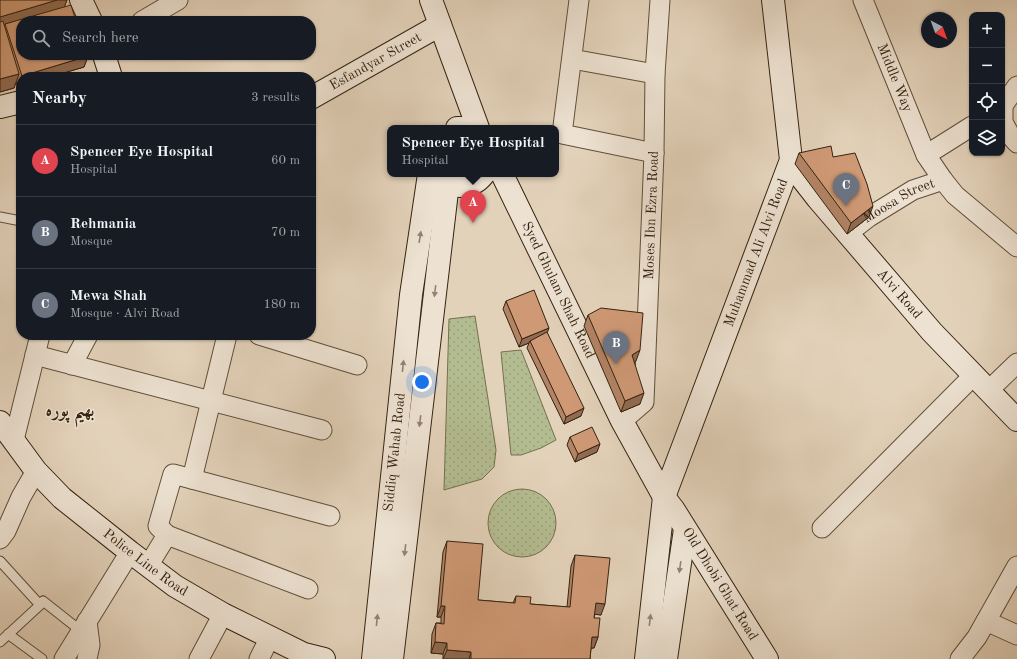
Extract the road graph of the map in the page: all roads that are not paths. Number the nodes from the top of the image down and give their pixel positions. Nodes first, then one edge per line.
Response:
1 (178, 0) edge
2 (431, 0) edge
3 (579, 0) edge
4 (660, 0) edge
5 (773, 0) edge
6 (863, 0) edge
7 (151, 16) edge
8 (440, 25) junction
9 (572, 58) junction
10 (106, 60) edge
11 (109, 72) edge
12 (655, 74) junction
13 (1017, 86) edge
14 (316, 95) edge
15 (16, 103) edge
16 (1005, 104) edge
17 (0, 107) edge
18 (1003, 120) edge
19 (477, 125) edge
20 (969, 128) edge
21 (1017, 143) edge
22 (654, 152) junction
23 (926, 155) junction
24 (792, 160) junction
25 (438, 177) edge
26 (481, 177) edge
27 (503, 177) edge
28 (943, 180) junction
29 (0, 216) edge
30 (16, 220) edge
31 (847, 234) junction
32 (1017, 247) edge
33 (39, 340) edge
34 (85, 340) edge
35 (226, 340) edge
36 (275, 340) edge
37 (35, 355) junction
38 (1017, 363) edge
39 (72, 365) junction
40 (357, 365) dead end
41 (974, 375) junction
42 (989, 390) junction
43 (211, 401) junction
44 (1017, 420) edge
45 (622, 421) junction
46 (0, 422) edge
47 (322, 430) dead end
48 (14, 440) junction
49 (36, 471) junction
50 (192, 479) junction
51 (669, 504) junction
52 (330, 516) dead end
53 (822, 528) dead end
54 (685, 529) junction
55 (167, 535) junction
56 (0, 539) edge
57 (130, 552) junction
58 (0, 561) edge
59 (148, 566) junction
60 (1017, 568) edge
61 (308, 589) dead end
62 (39, 604) junction
63 (223, 614) junction
64 (986, 621) junction
65 (84, 626) junction
66 (8, 634) junction
67 (1017, 635) edge
68 (270, 637) junction
69 (0, 642) edge
70 (42, 659) edge
71 (64, 659) edge
72 (87, 659) edge
73 (199, 659) edge
74 (259, 659) edge
75 (324, 659) edge
76 (373, 659) edge
77 (392, 659) edge
78 (646, 659) edge
79 (666, 659) edge
80 (767, 659) edge
81 (960, 659) edge

1 - 7 street
2 - 8 street
3 - 9 street
4 - 12 street, Moses Ibn Ezra Road
5 - 24 street, Muhammad Ali Alvi Road
6 - 23 street, Middle Way
8 - 14 street, Esfandyar Street
8 - 19 street
9 - 12 street
9 - 22 street
10 - 11 street
12 - 22 street, Moses Ibn Ezra Road
13 - 16 street
15 - 17 street
18 - 21 street
20 - 23 street
22 - 45 street, Moses Ibn Ezra Road
23 - 28 street, Moosa Street
24 - 31 street, Alvi Road
24 - 51 street, Muhammad Ali Alvi Road
25 - 26 street
76 -> 25 street, Siddiq Wahab Road
25 -> 77 street, Siddiq Wahab Road
27 - 45 street, Syed Ghulam Shah Road
28 - 31 street, Moosa Street
28 - 32 street
29 - 30 lane
31 - 41 street, Alvi Road
33 - 37 street
34 - 39 street
35 - 43 street
36 - 40 street
37 - 39 street
37 - 48 street
38 - 42 street
39 - 43 street
41 - 42 street, Alvi Road
41 - 53 street
42 - 44 street, Alvi Road
43 - 47 street
43 - 50 street
45 - 51 street, Syed Ghulam Shah Road
46 - 48 street, Police Line Road
48 - 49 street, Police Line Road
49 - 56 street
49 - 57 street, Police Line Road
50 - 52 street
50 - 55 street
51 - 54 street, Old Dhobi Ghat Road
78 -> 51 street, Muhammad Ali Alvi Road
54 -> 79 street
54 - 80 street, Old Dhobi Ghat Road
55 - 59 street
55 - 61 street
57 - 59 street, Police Line Road
57 - 65 street
58 - 62 lane
59 - 63 street, Police Line Road
60 - 64 street
62 - 65 lane
62 - 66 lane
63 - 68 street, Police Line Road
63 - 73 street
64 - 67 street
64 - 81 street
65 - 71 street
65 - 72 street
66 - 69 lane
66 - 70 lane
68 - 74 street
68 - 75 street, Police Line Road

